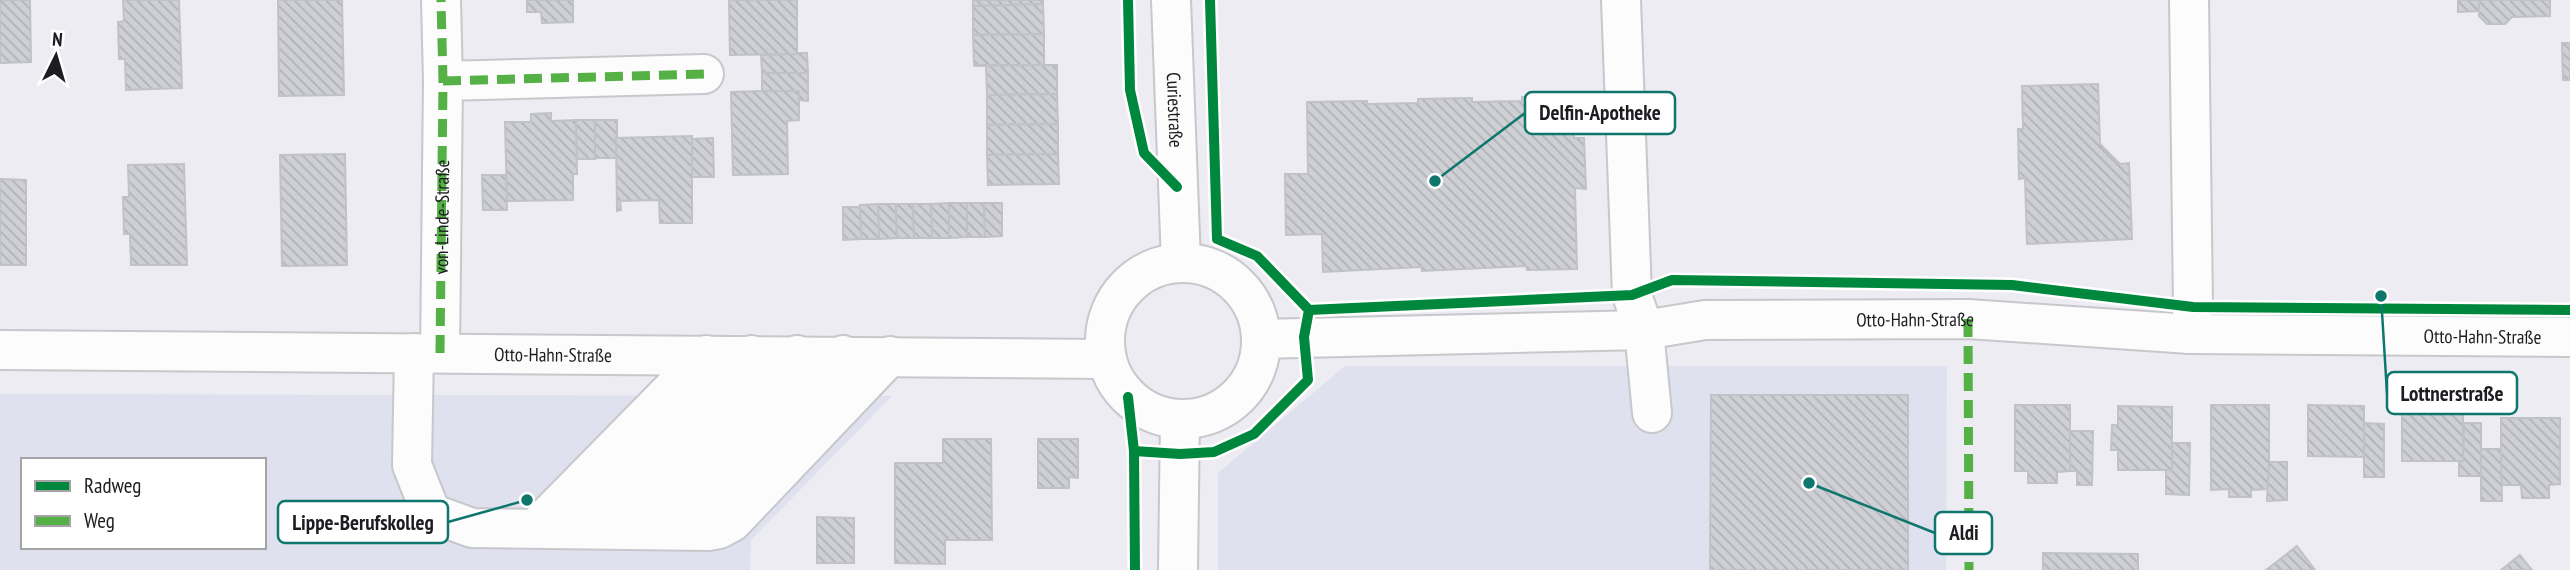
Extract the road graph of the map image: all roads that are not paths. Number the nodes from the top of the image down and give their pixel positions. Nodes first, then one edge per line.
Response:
1 (441, 0) edge
2 (1171, 0) edge
3 (1621, 0) edge
4 (2189, 0) edge
5 (704, 74) dead end
6 (443, 81) junction
7 (1181, 262) junction
8 (1644, 330) junction
9 (2190, 334) junction
10 (2570, 337) edge
11 (1262, 339) junction
12 (0, 350) edge
13 (427, 353) junction
14 (706, 355) junction
15 (751, 355) junction
16 (797, 355) junction
17 (842, 355) junction
18 (890, 355) junction
19 (1107, 359) junction
20 (1653, 413) dead end
21 (1180, 420) junction
22 (536, 528) junction
23 (581, 528) junction
24 (629, 529) junction
25 (678, 529) junction
26 (1178, 570) edge

1 - 6 street, von-Linde-Straße
2 - 7 street, Curiestraße
3 - 8 street
4 - 9 street
5 - 6 street
6 - 13 street, von-Linde-Straße
7 - 11 street
7 - 19 street
8 - 9 street, Otto-Hahn-Straße
8 - 11 street, Otto-Hahn-Straße
8 - 20 street
9 - 10 street, Otto-Hahn-Straße
11 - 21 street
12 - 13 street, Otto-Hahn-Straße
13 - 14 street, Otto-Hahn-Straße
13 - 22 street, von-Linde-Straße
14 - 15 street, Otto-Hahn-Straße
14 - 22 street
15 - 16 street, Otto-Hahn-Straße
15 - 23 street
16 - 17 street, Otto-Hahn-Straße
16 - 24 street
17 - 18 street, Otto-Hahn-Straße
17 - 25 street
18 - 19 street, Otto-Hahn-Straße
18 - 25 street
19 - 21 street
21 - 26 street
22 - 23 street
23 - 24 street
24 - 25 street

